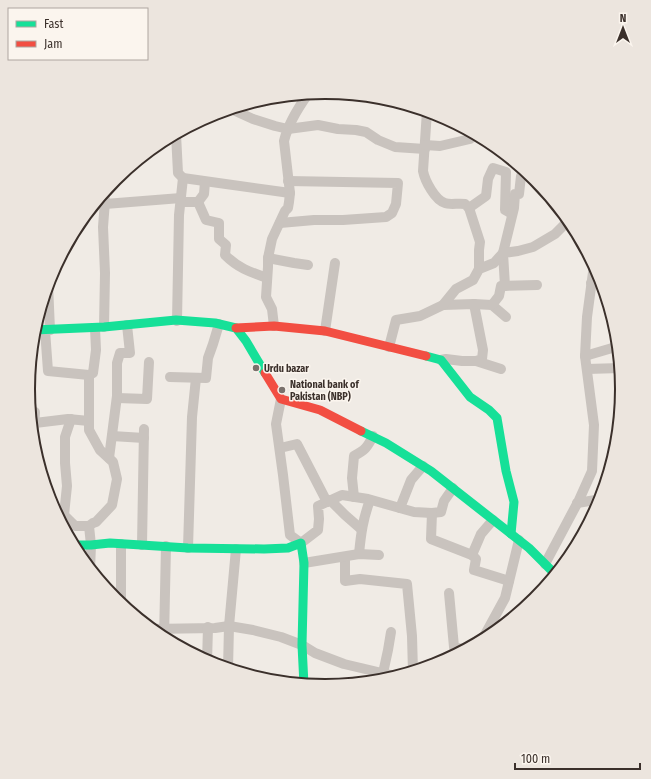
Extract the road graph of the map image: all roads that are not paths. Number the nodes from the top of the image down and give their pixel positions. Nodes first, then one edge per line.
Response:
1 (304, 100) edge
2 (238, 112) edge
3 (427, 117) edge
4 (288, 129) junction
5 (471, 138) edge
6 (176, 140) edge
7 (425, 147) junction
8 (522, 176) edge
9 (183, 178) junction
10 (288, 181) junction
11 (205, 182) junction
12 (290, 193) junction
13 (181, 200) junction
14 (198, 202) junction
15 (103, 203) edge
16 (101, 206) edge
17 (469, 208) junction
18 (512, 214) junction
19 (280, 223) junction
20 (564, 224) edge
21 (503, 253) junction
22 (268, 258) junction
23 (335, 263) dead end
24 (308, 264) dead end
25 (479, 269) junction
26 (592, 275) edge
27 (267, 278) junction
28 (591, 283) junction
29 (596, 283) edge
30 (538, 284) dead end
31 (504, 286) junction
32 (474, 304) junction
33 (48, 305) edge
34 (443, 305) junction
35 (492, 305) junction
36 (506, 317) dead end
37 (177, 321) junction
38 (218, 324) junction
39 (127, 325) junction
40 (274, 326) junction
41 (99, 328) junction
42 (236, 328) junction
43 (42, 330) edge
44 (47, 330) junction
45 (325, 331) junction
46 (390, 347) junction
47 (613, 348) edge
48 (586, 356) junction
49 (441, 360) junction
50 (476, 361) junction
51 (149, 362) dead end
52 (615, 368) edge
53 (502, 369) dead end
54 (587, 369) junction
55 (89, 375) junction
56 (170, 377) dead end
57 (196, 378) junction
58 (117, 398) junction
59 (281, 399) junction
60 (37, 418) edge
61 (71, 419) junction
62 (89, 421) junction
63 (112, 436) junction
64 (372, 436) junction
65 (280, 448) junction
66 (109, 458) junction
67 (423, 466) junction
68 (453, 488) junction
69 (354, 497) junction
70 (370, 500) junction
71 (594, 500) edge
72 (328, 501) junction
73 (577, 503) junction
74 (400, 508) junction
75 (61, 510) edge
76 (432, 513) junction
77 (66, 519) edge
78 (493, 520) junction
79 (89, 526) junction
80 (361, 529) junction
81 (515, 537) junction
82 (301, 543) junction
83 (122, 544) junction
84 (80, 545) edge
85 (91, 545) junction
86 (142, 545) junction
87 (166, 546) junction
88 (188, 548) junction
89 (236, 549) junction
90 (359, 554) junction
91 (380, 555) dead end
92 (472, 555) junction
93 (345, 557) junction
94 (90, 560) edge
95 (304, 563) junction
96 (545, 564) junction
97 (552, 571) edge
98 (509, 581) junction
99 (449, 593) dead end
100 (121, 596) edge
101 (229, 626) junction
102 (208, 627) junction
103 (489, 630) edge
104 (164, 631) edge
105 (391, 632) dead end
106 (168, 633) edge
107 (302, 645) junction
108 (458, 648) edge
109 (207, 655) edge
110 (228, 663) edge
111 (413, 667) edge
112 (383, 672) junction
113 (386, 673) edge
114 (304, 679) edge

1 - 4 street
2 - 4 street
3 - 7 street
4 - 7 street
4 - 10 street
5 - 7 street
6 - 9 street
7 - 17 street
8 - 18 street
9 - 11 street
9 - 13 street
10 - 12 street
10 - 19 street
11 - 12 street
11 - 14 street
12 - 19 street
13 - 14 street
13 - 15 street
13 - 37 street
14 - 27 street
16 - 41 street
17 - 18 street
17 - 25 street
18 - 21 street
19 - 22 street
20 - 21 street
21 - 25 street
21 - 31 street
22 - 24 street
22 - 27 street
23 - 45 street
25 - 34 street
26 - 28 street
27 - 40 street
28 - 29 street
28 - 48 street
30 - 31 street
31 - 35 street
32 - 34 street
32 - 35 street
32 - 50 street
33 - 44 street
34 - 46 street
35 - 36 street
37 - 38 street
37 - 39 street
38 - 42 street
38 - 57 street
39 - 41 street
39 - 58 street
40 - 42 street
40 - 45 street
41 - 44 street
41 - 55 street
42 - 59 street
43 - 44 street
44 - 55 street
45 - 46 street
46 - 49 street
47 - 48 street
48 - 54 street
49 - 50 street
49 - 81 street
50 - 53 street
51 - 58 street
52 - 54 street
54 - 73 street
55 - 62 street
56 - 57 street
57 - 88 street
58 - 63 street
59 - 64 street
59 - 65 street
60 - 61 street
61 - 62 street
61 - 75 street
62 - 66 street
63 - 66 street
63 - 86 street
64 - 67 street
64 - 69 street
65 - 72 street
65 - 82 street
66 - 79 street
67 - 68 street
67 - 74 street
68 - 76 street
68 - 78 street
69 - 70 street
69 - 72 street
70 - 74 street
70 - 80 street
71 - 73 street
72 - 80 street
72 - 82 street
73 - 96 street
74 - 76 street
76 - 92 street
77 - 79 street
78 - 81 street
78 - 92 street
79 - 85 street
80 - 90 street
81 - 96 street
81 - 98 street
82 - 89 street
82 - 95 street
83 - 85 street
83 - 86 street
83 - 100 street
84 - 85 street
85 - 94 street
86 - 87 street
87 - 88 street
87 - 104 street
88 - 89 street
89 - 101 street
90 - 91 street
90 - 93 street
92 - 98 street
93 - 95 street
93 - 111 street
95 - 107 street
96 - 97 street
98 - 103 street
99 - 108 street
101 - 102 street
101 - 107 street
101 - 110 street
102 - 106 street
102 - 109 street
105 - 112 street
107 - 112 street
107 - 114 street
112 - 113 street

